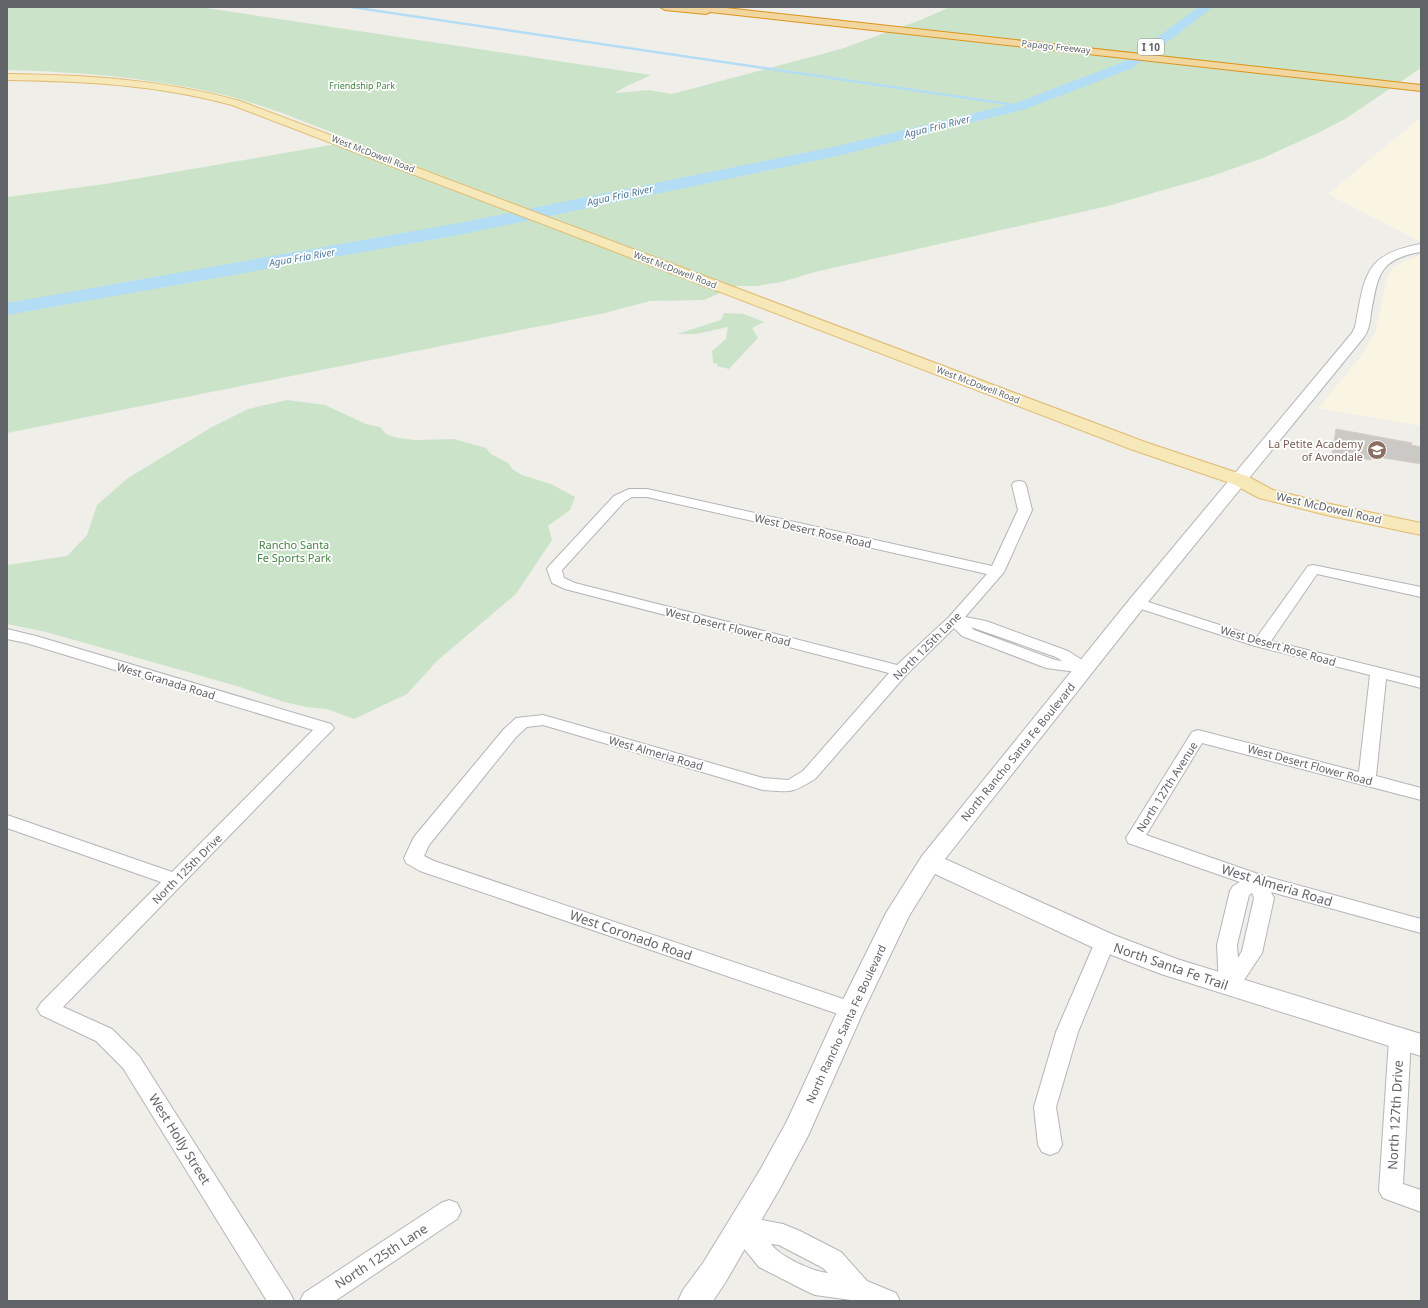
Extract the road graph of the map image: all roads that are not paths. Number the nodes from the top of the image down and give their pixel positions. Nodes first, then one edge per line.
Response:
1 (666, 7) edge
2 (692, 7) edge
3 (752, 7) edge
4 (762, 15) junction
5 (879, 19) junction
6 (1008, 32) dead end
7 (7, 74) edge
8 (1299, 74) junction
9 (7, 77) edge
10 (106, 80) junction
11 (1421, 80) edge
12 (1421, 88) edge
13 (1421, 91) edge
14 (1421, 248) edge
15 (1240, 480) junction
16 (1019, 485) dead end
17 (1421, 516) edge
18 (1421, 529) edge
19 (997, 572) junction
20 (557, 580) joint
21 (1421, 592) edge
22 (1137, 603) junction
23 (954, 620) junction
24 (7, 634) edge
25 (1260, 643) junction
26 (1084, 668) junction
27 (900, 671) junction
28 (1378, 673) junction
29 (1421, 683) edge
30 (325, 728) joint
31 (1198, 736) joint
32 (1367, 780) junction
33 (791, 786) joint
34 (1421, 794) edge
35 (7, 821) edge
36 (1135, 838) joint
37 (413, 858) joint
38 (930, 862) junction
39 (176, 880) junction
40 (1257, 881) junction
41 (1421, 926) edge
42 (1105, 942) junction
43 (1229, 986) junction
44 (48, 1010) joint
45 (851, 1010) junction
46 (1410, 1042) edge
47 (1050, 1145) dead end
48 (1421, 1201) edge
49 (449, 1211) dead end
50 (742, 1227) junction
51 (281, 1301) edge
52 (313, 1301) edge
53 (694, 1301) edge
54 (887, 1301) edge

1 - 4 highway
2 - 4 highway, Papago Freeway / I 10
3 - 5 highway
4 - 8 highway, Papago Freeway / I 10
5 - 6 highway, Papago Freeway
5 - 11 highway
7 - 10 main road, West McDowell Road
8 - 12 highway, Papago Freeway / I 10
8 - 13 highway
9 - 10 main road, West McDowell Road
10 - 15 main road, West McDowell Road
14 - 15 street, North Rancho Santa Fe Boulevard
15 - 17 main road, West McDowell Road
15 - 18 main road, West McDowell Road
15 - 22 street, North Rancho Santa Fe Boulevard
16 - 19 street, North 125th Lane
19 - 20 street, West Desert Rose Road
19 - 23 street, North 125th Lane
20 - 27 street, West Desert Flower Road
21 - 25 street
22 - 25 street, West Desert Rose Road
22 - 26 street, North Rancho Santa Fe Boulevard
23 - 26 street
23 - 27 street, North 125th Lane
24 - 30 street, West Granada Road
25 - 28 street, West Desert Rose Road
26 - 38 street, North Rancho Santa Fe Boulevard
27 - 33 street, North 125th Lane
28 - 29 street, West Desert Rose Road
28 - 32 street
30 - 39 street, North 125th Drive
31 - 32 street, West Desert Flower Road
31 - 36 street, North 127th Avenue
32 - 34 street, West Desert Flower Road
33 - 37 street, West Almeria Road
35 - 39 street
36 - 40 street, West Almeria Road
37 - 45 street, West Coronado Road
38 - 42 street, North Santa Fe Trail
38 - 45 street, North Rancho Santa Fe Boulevard
39 - 44 street, North 125th Drive
40 - 41 street, West Almeria Road
40 - 43 street
42 - 43 street, North Santa Fe Trail
42 - 47 street
43 - 46 street, North Santa Fe Trail
44 - 51 street, West Holly Street
45 - 50 street, North Rancho Santa Fe Boulevard
46 - 48 street, North 127th Drive
49 - 52 street, North 125th Lane
50 - 53 street, North Rancho Santa Fe Boulevard
50 - 54 street

